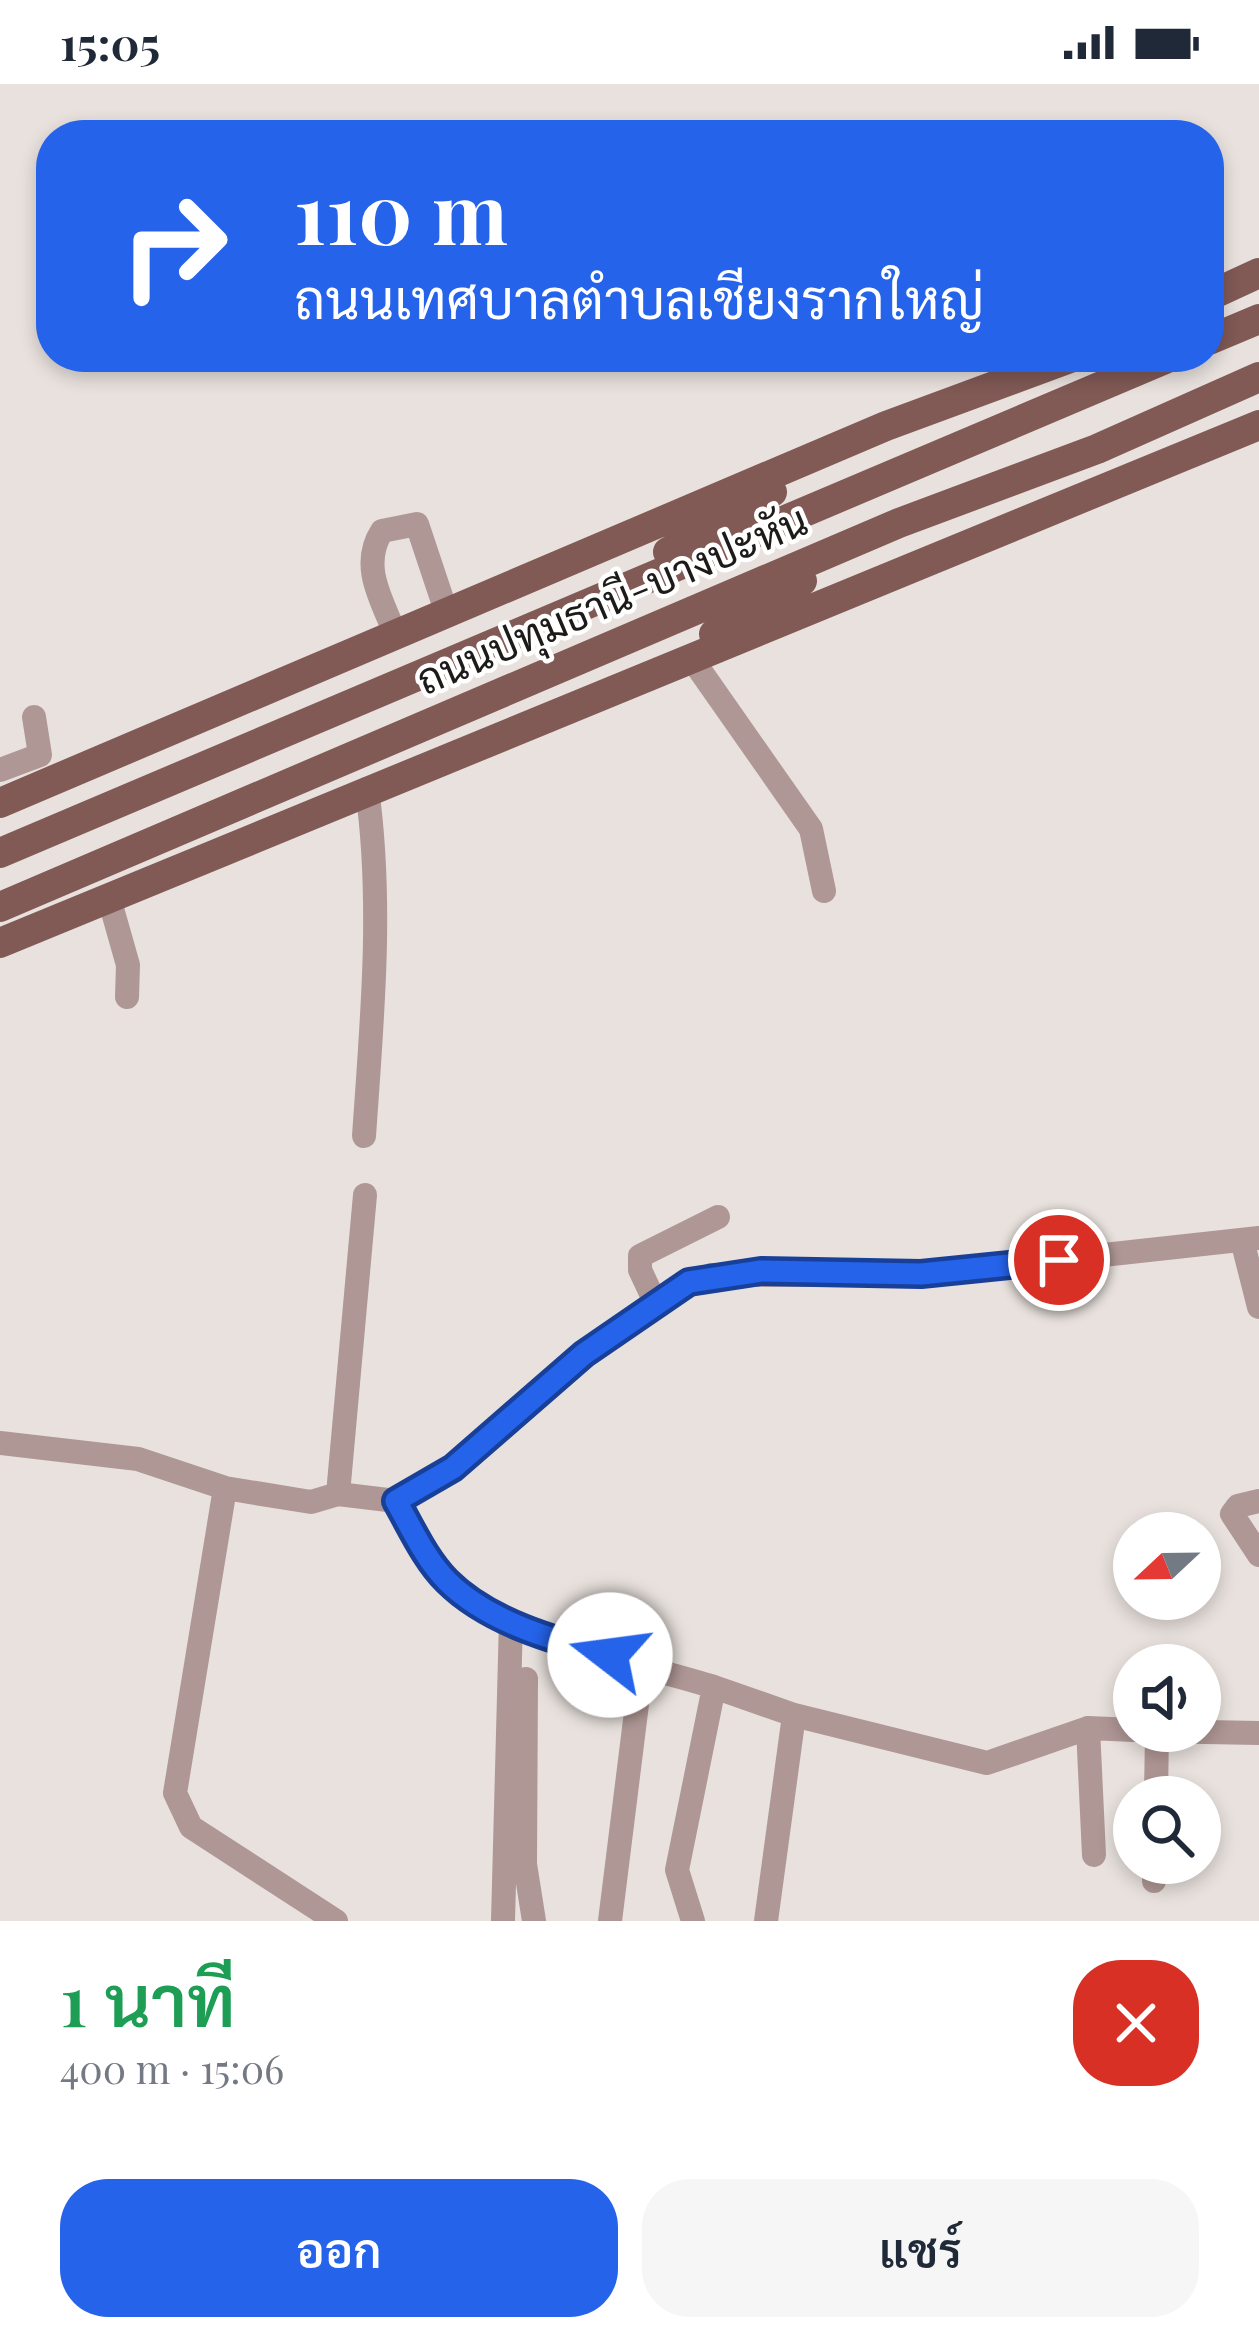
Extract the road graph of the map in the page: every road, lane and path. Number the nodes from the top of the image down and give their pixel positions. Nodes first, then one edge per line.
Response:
1 (1259, 273) edge
2 (1224, 289) edge
3 (1259, 319) edge
4 (1224, 334) edge
5 (1032, 372) edge
6 (1135, 372) edge
7 (1259, 377) edge
8 (1259, 425) edge
9 (886, 426) junction
10 (899, 523) junction
11 (446, 611) junction
12 (554, 618) junction
13 (394, 633) junction
14 (692, 659) junction
15 (618, 691) junction
16 (34, 717) dead end
17 (0, 770) edge
18 (367, 789) junction
19 (0, 802) edge
20 (0, 853) edge
21 (824, 891) dead end
22 (109, 898) junction
23 (0, 907) edge
24 (0, 943) edge
25 (127, 997) dead end
26 (364, 1136) dead end
27 (365, 1196) dead end
28 (718, 1217) dead end
29 (1251, 1239) edge
30 (655, 1302) junction
31 (1259, 1307) edge
32 (0, 1444) edge
33 (225, 1487) junction
34 (338, 1495) junction
35 (396, 1501) junction
36 (1259, 1502) edge
37 (1259, 1555) edge
38 (519, 1624) junction
39 (642, 1664) junction
40 (714, 1687) junction
41 (794, 1715) junction
42 (1088, 1728) junction
43 (1113, 1729) edge
44 (1221, 1732) edge
45 (1259, 1732) edge
46 (1094, 1855) dead end
47 (336, 1921) edge
48 (503, 1921) edge
49 (535, 1921) edge
50 (610, 1921) edge
51 (693, 1921) edge
52 (766, 1921) edge

1 - 2 main road
3 - 4 main road
5 - 9 main road
6 - 12 main road, ถนนปทุมธานี-บางปะหัน
7 - 10 main road, ถนนปทุมธานี-บางปะหัน
8 - 14 main road
9 - 11 main road
9 - 12 main road
10 - 15 main road
10 - 23 main road, ถนนปทุมธานี-บางปะหัน
11 - 13 main road
11 - 13 street
12 - 20 main road, ถนนปทุมธานี-บางปะหัน
13 - 19 main road
14 - 15 main road
14 - 21 street
15 - 18 main road
16 - 17 street
18 - 22 main road
18 - 26 street
22 - 24 main road
22 - 25 street
27 - 34 street
28 - 30 street
29 - 30 street
29 - 31 street
30 - 35 street
32 - 33 street
33 - 34 street
33 - 47 street
34 - 35 street
35 - 38 street
36 - 37 street
38 - 39 street
38 - 48 street
38 - 49 street
39 - 40 street
39 - 50 street
40 - 41 street
40 - 51 street
41 - 42 street
41 - 52 street
42 - 43 street
42 - 46 street
44 - 45 street

